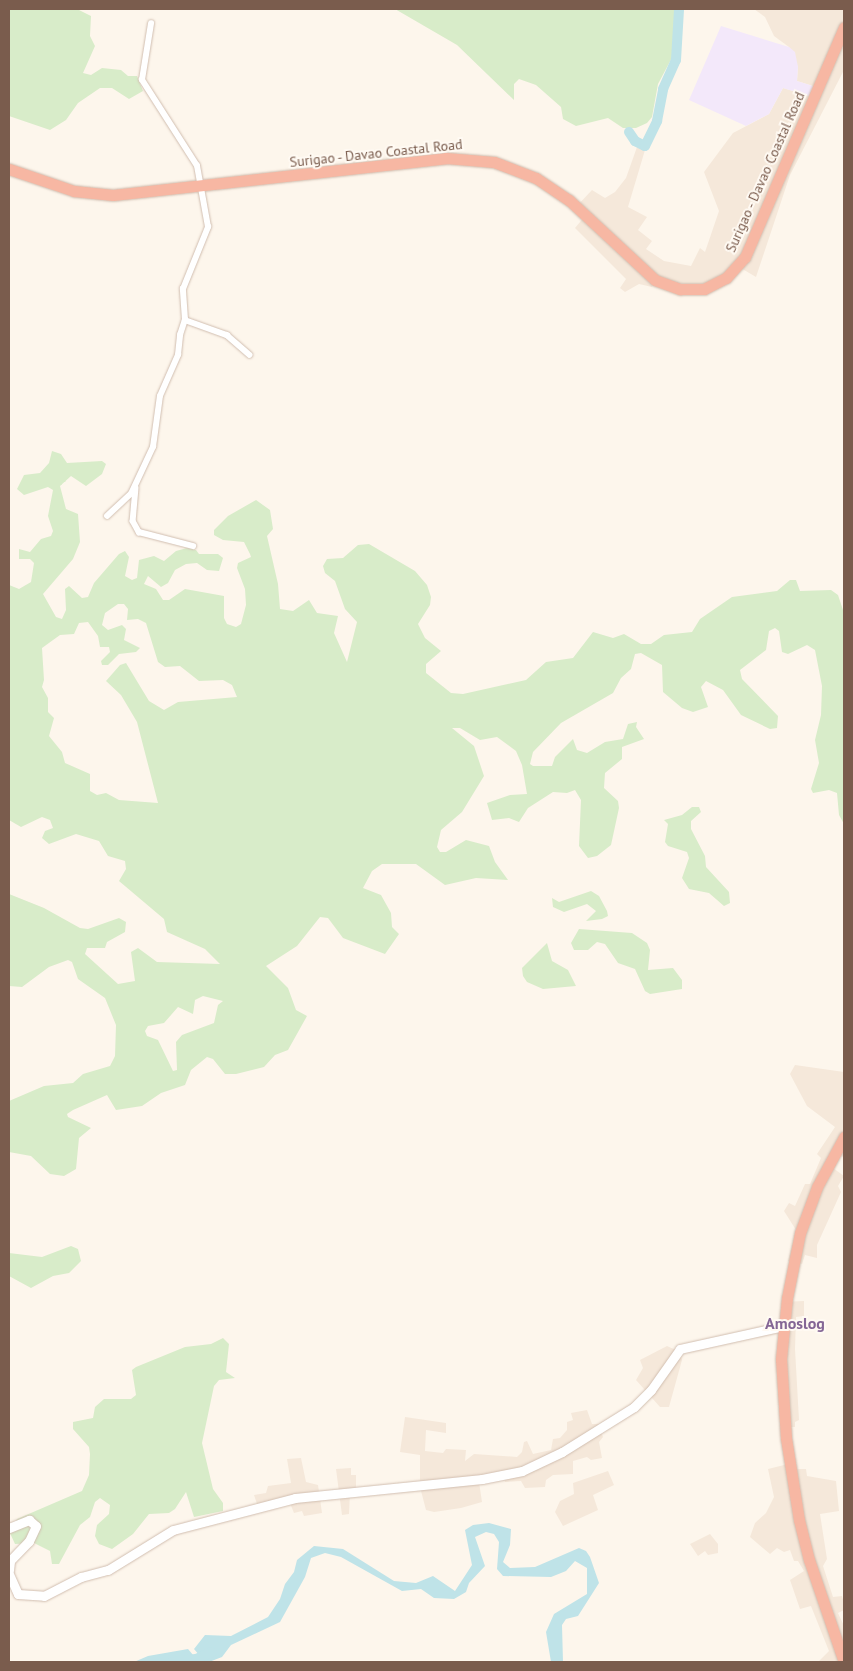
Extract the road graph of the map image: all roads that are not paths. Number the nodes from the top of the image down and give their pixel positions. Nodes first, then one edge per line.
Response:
1 (151, 24) dead end
2 (844, 27) edge
3 (9, 169) edge
4 (202, 185) junction
5 (185, 320) junction
6 (250, 355) dead end
7 (137, 484) junction
8 (107, 516) dead end
9 (193, 546) dead end
10 (844, 1137) edge
11 (784, 1326) junction
12 (9, 1528) edge
13 (9, 1570) edge
14 (9, 1574) edge
15 (844, 1662) edge

1 - 4 street
2 - 4 highway, Surigao - Davao Coastal Road
3 - 4 highway, Surigao - Davao Coastal Road
4 - 5 street
5 - 6 street
5 - 7 street
7 - 8 street
7 - 9 street
10 - 11 highway
11 - 14 street
11 - 15 highway
12 - 13 street

